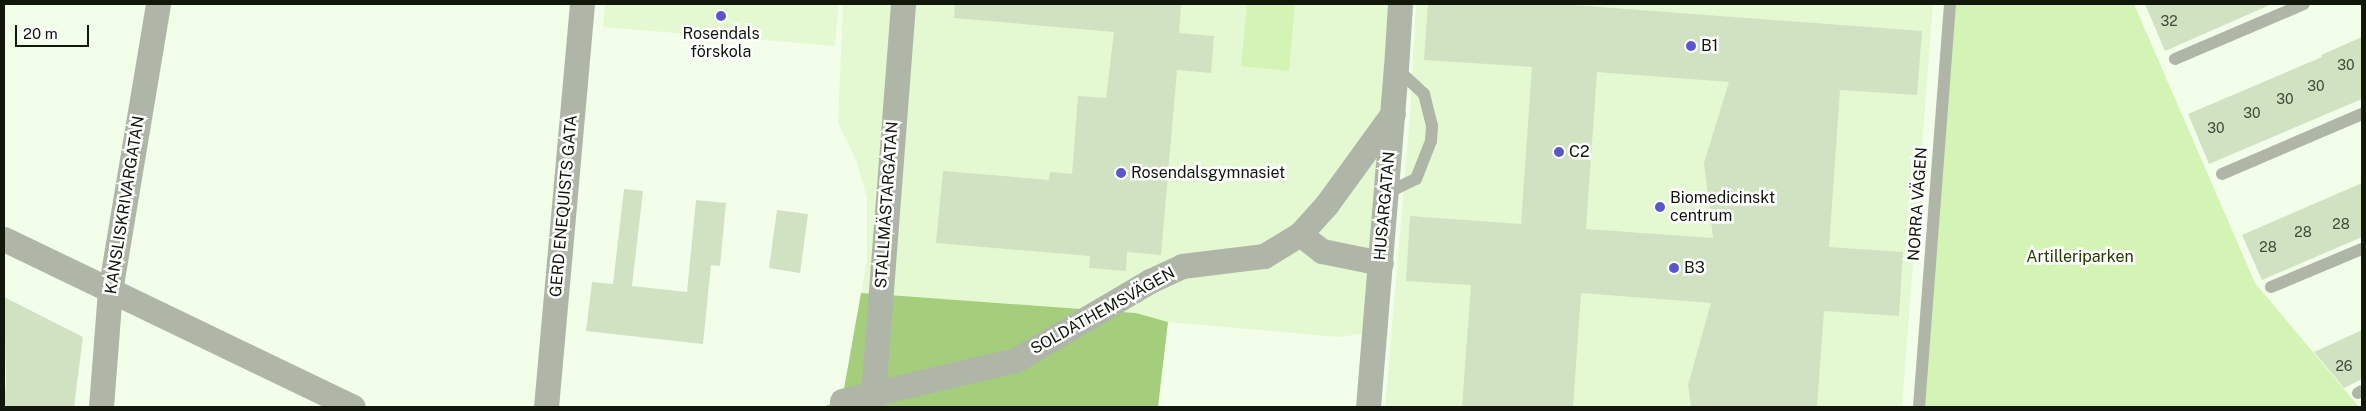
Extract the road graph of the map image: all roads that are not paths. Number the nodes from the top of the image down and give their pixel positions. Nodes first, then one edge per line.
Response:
1 (158, 4) edge
2 (582, 4) edge
3 (903, 4) edge
4 (1400, 4) edge
5 (1950, 4) edge
6 (2304, 4) edge
7 (2176, 59) dead end
8 (1396, 68) junction
9 (1393, 113) junction
10 (2362, 114) edge
11 (2222, 174) dead end
12 (1387, 193) junction
13 (1300, 234) junction
14 (4, 239) edge
15 (2362, 249) edge
16 (1381, 263) junction
17 (2271, 287) dead end
18 (110, 291) junction
19 (842, 400) dead end
20 (873, 400) edge
21 (101, 407) edge
22 (353, 407) edge
23 (546, 407) edge
24 (1368, 407) edge
25 (1919, 407) edge

1 - 18 street, KANSLISKRIVARGATAN
2 - 23 street, GERD ENEQUISTS GATA
3 - 20 street, STALLMÄSTARGATAN
4 - 8 street, HUSARGATAN
5 - 25 lane, NORRA VÄGEN
6 - 7 lane
8 - 9 street, HUSARGATAN
8 - 12 lane
9 - 12 street, HUSARGATAN
9 - 13 street, SOLDATHEMSVÄGEN
10 - 11 lane
12 - 16 street, HUSARGATAN
13 - 16 street
13 - 20 street, SOLDATHEMSVÄGEN
14 - 18 street
15 - 17 lane
16 - 24 street, HUSARGATAN
18 - 21 street, KANSLISKRIVARGATAN
18 - 22 street
19 - 20 street, SOLDATHEMSVÄGEN

